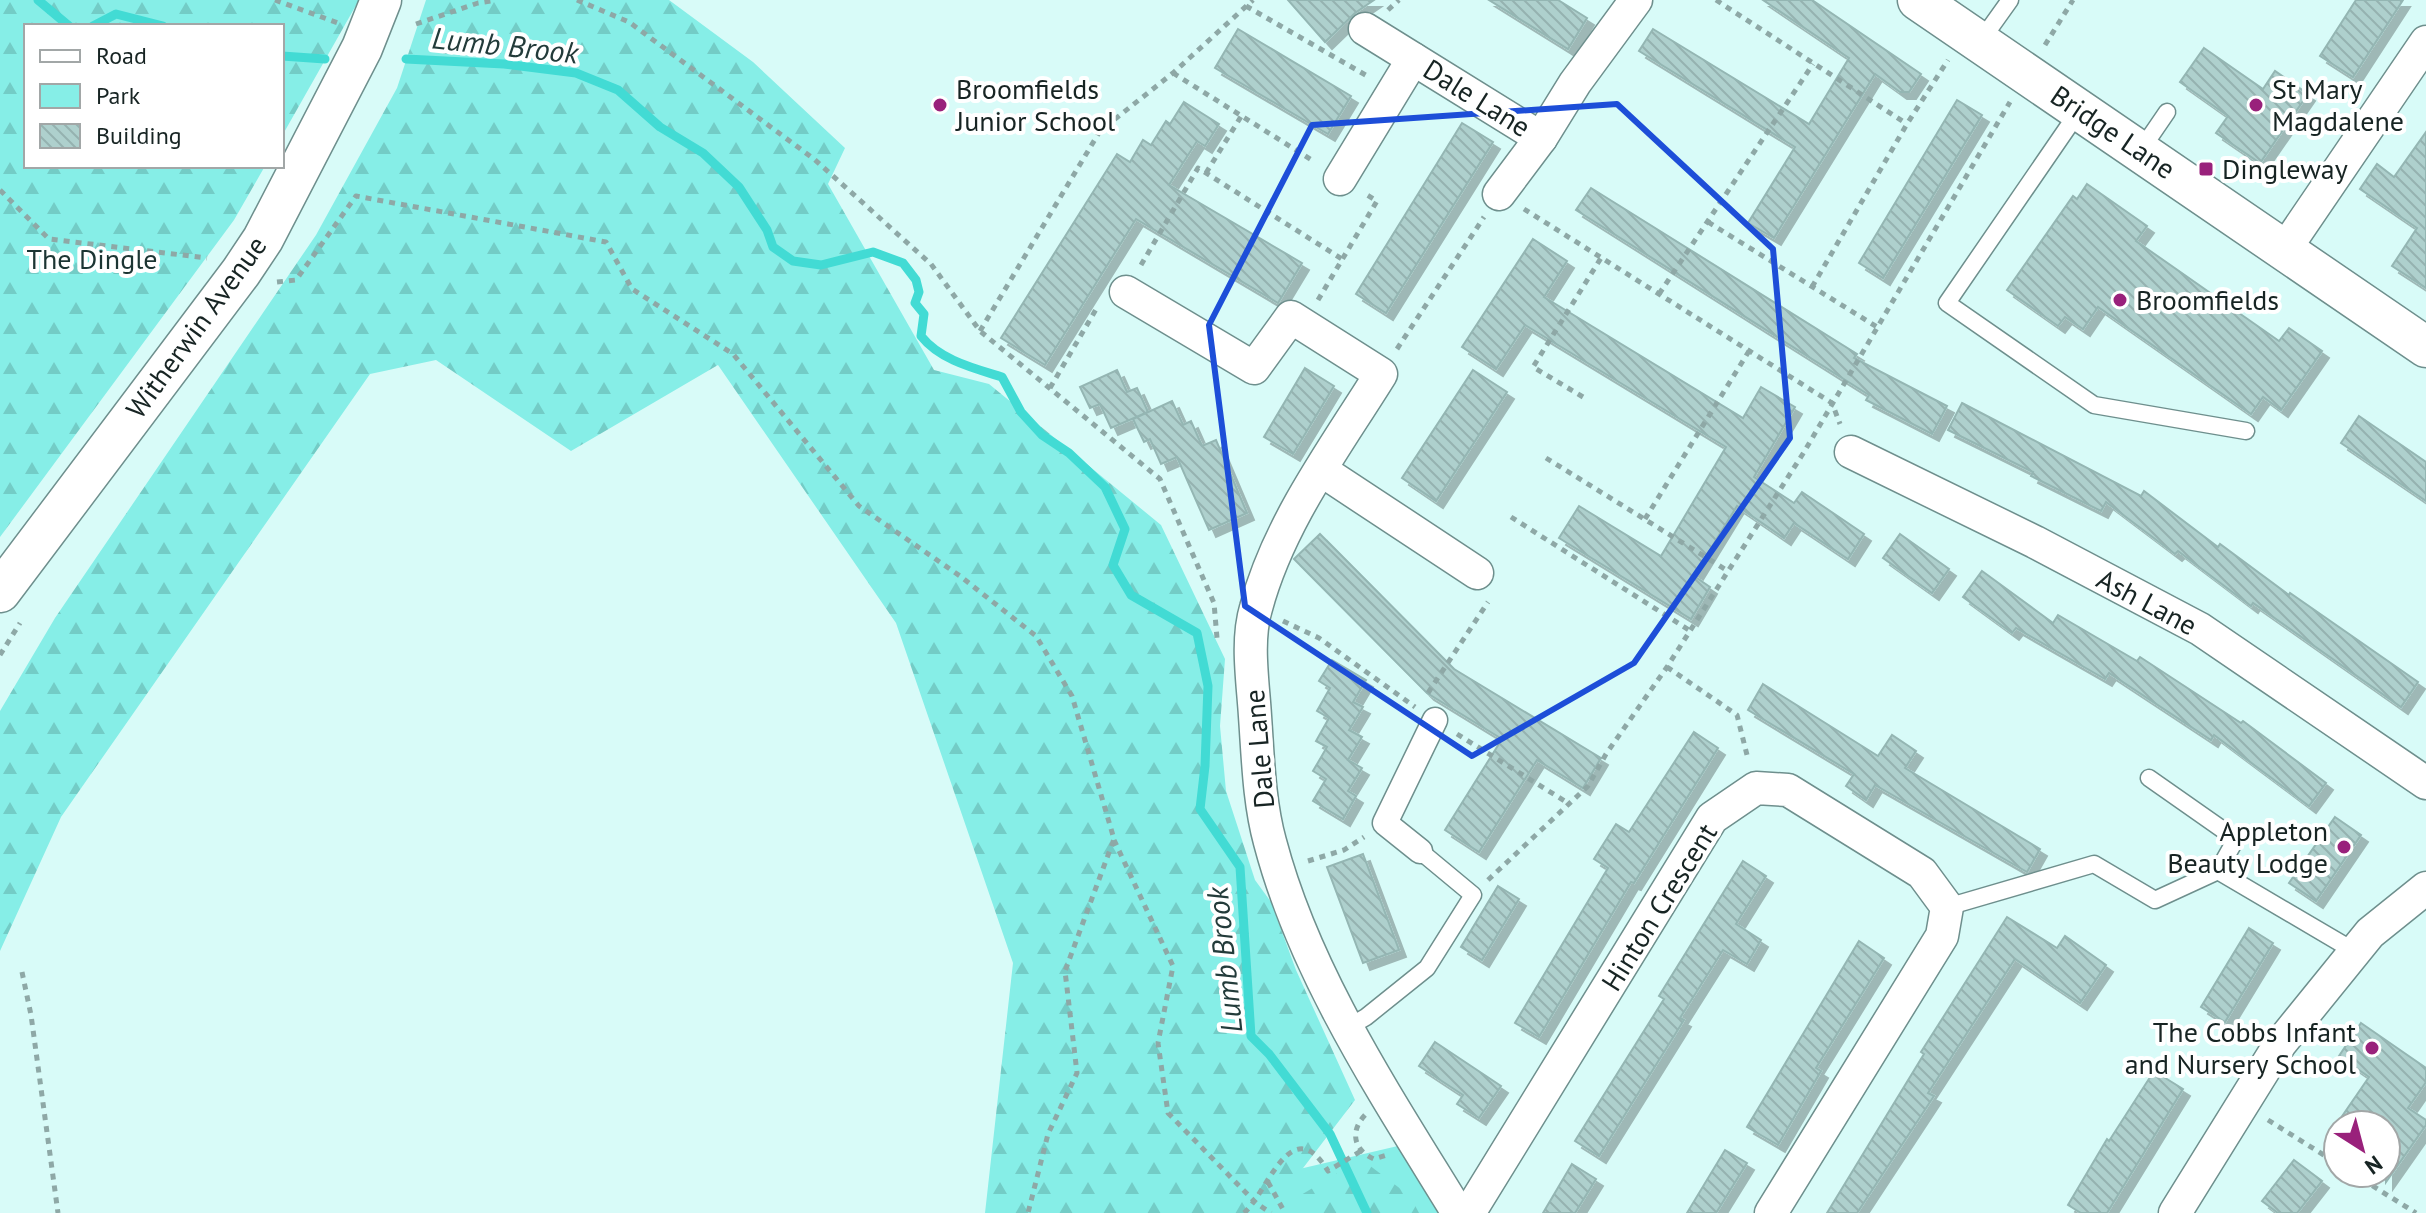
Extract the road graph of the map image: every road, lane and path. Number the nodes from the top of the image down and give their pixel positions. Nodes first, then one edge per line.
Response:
1 (275, 0) edge
2 (381, 0) edge
3 (496, 0) edge
4 (577, 0) edge
5 (1253, 0) edge
6 (1636, 0) edge
7 (1716, 0) edge
8 (1918, 0) edge
9 (2010, 0) edge
10 (2073, 0) edge
11 (1246, 6) junction
12 (339, 23) dead end
13 (416, 24) dead end
14 (1365, 29) dead end
15 (1973, 38) junction
16 (2426, 42) edge
17 (2042, 50) dead end
18 (1413, 59) junction
19 (1813, 64) junction
20 (1173, 73) junction
21 (1395, 91) junction
22 (2013, 96) dead end
23 (2080, 110) junction
24 (2167, 112) dead end
25 (1242, 115) junction
26 (1907, 124) junction
27 (1541, 138) junction
28 (2141, 150) junction
29 (1206, 173) junction
30 (1340, 179) junction
31 (0, 190) edge
32 (1499, 194) junction
33 (1708, 222) junction
34 (2285, 249) junction
35 (1147, 256) dead end
36 (1601, 258) junction
37 (1342, 259) junction
38 (241, 272) junction
39 (1812, 287) junction
40 (1116, 293) joint
41 (1659, 294) junction
42 (1304, 325) junction
43 (1877, 327) junction
44 (980, 331) junction
45 (2426, 347) edge
46 (1749, 351) junction
47 (1381, 374) junction
48 (1050, 388) junction
49 (1583, 397) dead end
50 (1832, 403) junction
51 (2246, 431) dead end
52 (1851, 452) dead end
53 (1546, 458) dead end
54 (1321, 470) junction
55 (1511, 517) dead end
56 (1645, 519) junction
57 (1728, 571) junction
58 (1483, 586) joint
59 (0, 592) edge
60 (1214, 603) dead end
61 (1689, 630) junction
62 (1667, 667) junction
63 (1426, 715) joint
64 (1741, 731) dead end
65 (2149, 778) dead end
66 (2426, 783) edge
67 (1385, 823) junction
68 (1114, 839) junction
69 (1420, 851) joint
70 (1299, 864) dead end
71 (2218, 871) junction
72 (1473, 895) junction
73 (2420, 902) edge
74 (1947, 907) junction
75 (2354, 951) junction
76 (22, 972) dead end
77 (1347, 1028) junction
78 (2241, 1104) junction
79 (1366, 1114) dead end
80 (2322, 1154) edge
81 (1267, 1181) junction
82 (2378, 1189) edge
83 (1256, 1203) junction
84 (58, 1213) edge
85 (1028, 1213) edge
86 (1244, 1213) edge
87 (1271, 1213) edge
88 (1285, 1213) edge
89 (1458, 1213) edge
90 (1469, 1213) edge
91 (1771, 1213) edge
92 (2175, 1213) edge
93 (2416, 1213) edge

1 - 12 path
2 - 38 street, Witherwin Avenue
3 - 13 path
4 - 44 path
5 - 11 path
6 - 27 street, Dale Lane
7 - 19 path
8 - 15 street, Bridge Lane
9 - 15 lane
10 - 17 path
11 - 20 path
11 - 21 path
14 - 18 street, Dale Lane
15 - 23 street, Bridge Lane
15 - 26 path
16 - 34 street
18 - 21 street, Dale Lane
18 - 27 street, Dale Lane
19 - 26 path
19 - 33 path
20 - 25 path
20 - 44 path
21 - 30 street, Dale Lane
22 - 43 path
23 - 28 street, Bridge Lane
23 - 51 lane
24 - 28 lane
25 - 29 path
25 - 30 path
26 - 39 path
27 - 32 street, Dale Lane
28 - 34 street, Bridge Lane
29 - 35 path
29 - 37 path
30 - 37 path
31 - 38 path
32 - 36 path
32 - 47 path
33 - 39 path
33 - 41 path
34 - 45 street, Bridge Lane
36 - 41 path
36 - 49 path
37 - 42 path
38 - 59 street, Witherwin Avenue
38 - 68 path
39 - 43 path
40 - 42 street
40 - 48 path
41 - 46 path
42 - 47 street
43 - 50 path
44 - 48 path
46 - 50 path
46 - 56 path
47 - 54 street, Dale Lane
48 - 60 path
50 - 57 path
52 - 66 street, Ash Lane
53 - 56 path
54 - 58 street
54 - 77 street, Dale Lane
55 - 61 path
56 - 57 path
57 - 61 path
58 - 63 path
61 - 62 path
62 - 64 path
62 - 72 path
63 - 67 street
65 - 71 lane
67 - 69 street
67 - 70 path
68 - 83 path
68 - 85 path
69 - 72 lane
71 - 74 lane
71 - 75 lane
72 - 77 lane
73 - 75 street
74 - 90 street, Hinton Crescent
74 - 91 street
75 - 78 street
76 - 84 path
77 - 89 street, Dale Lane
78 - 80 path
78 - 92 street
79 - 81 path
81 - 83 path
81 - 88 path
82 - 93 path
83 - 86 path
83 - 87 path

